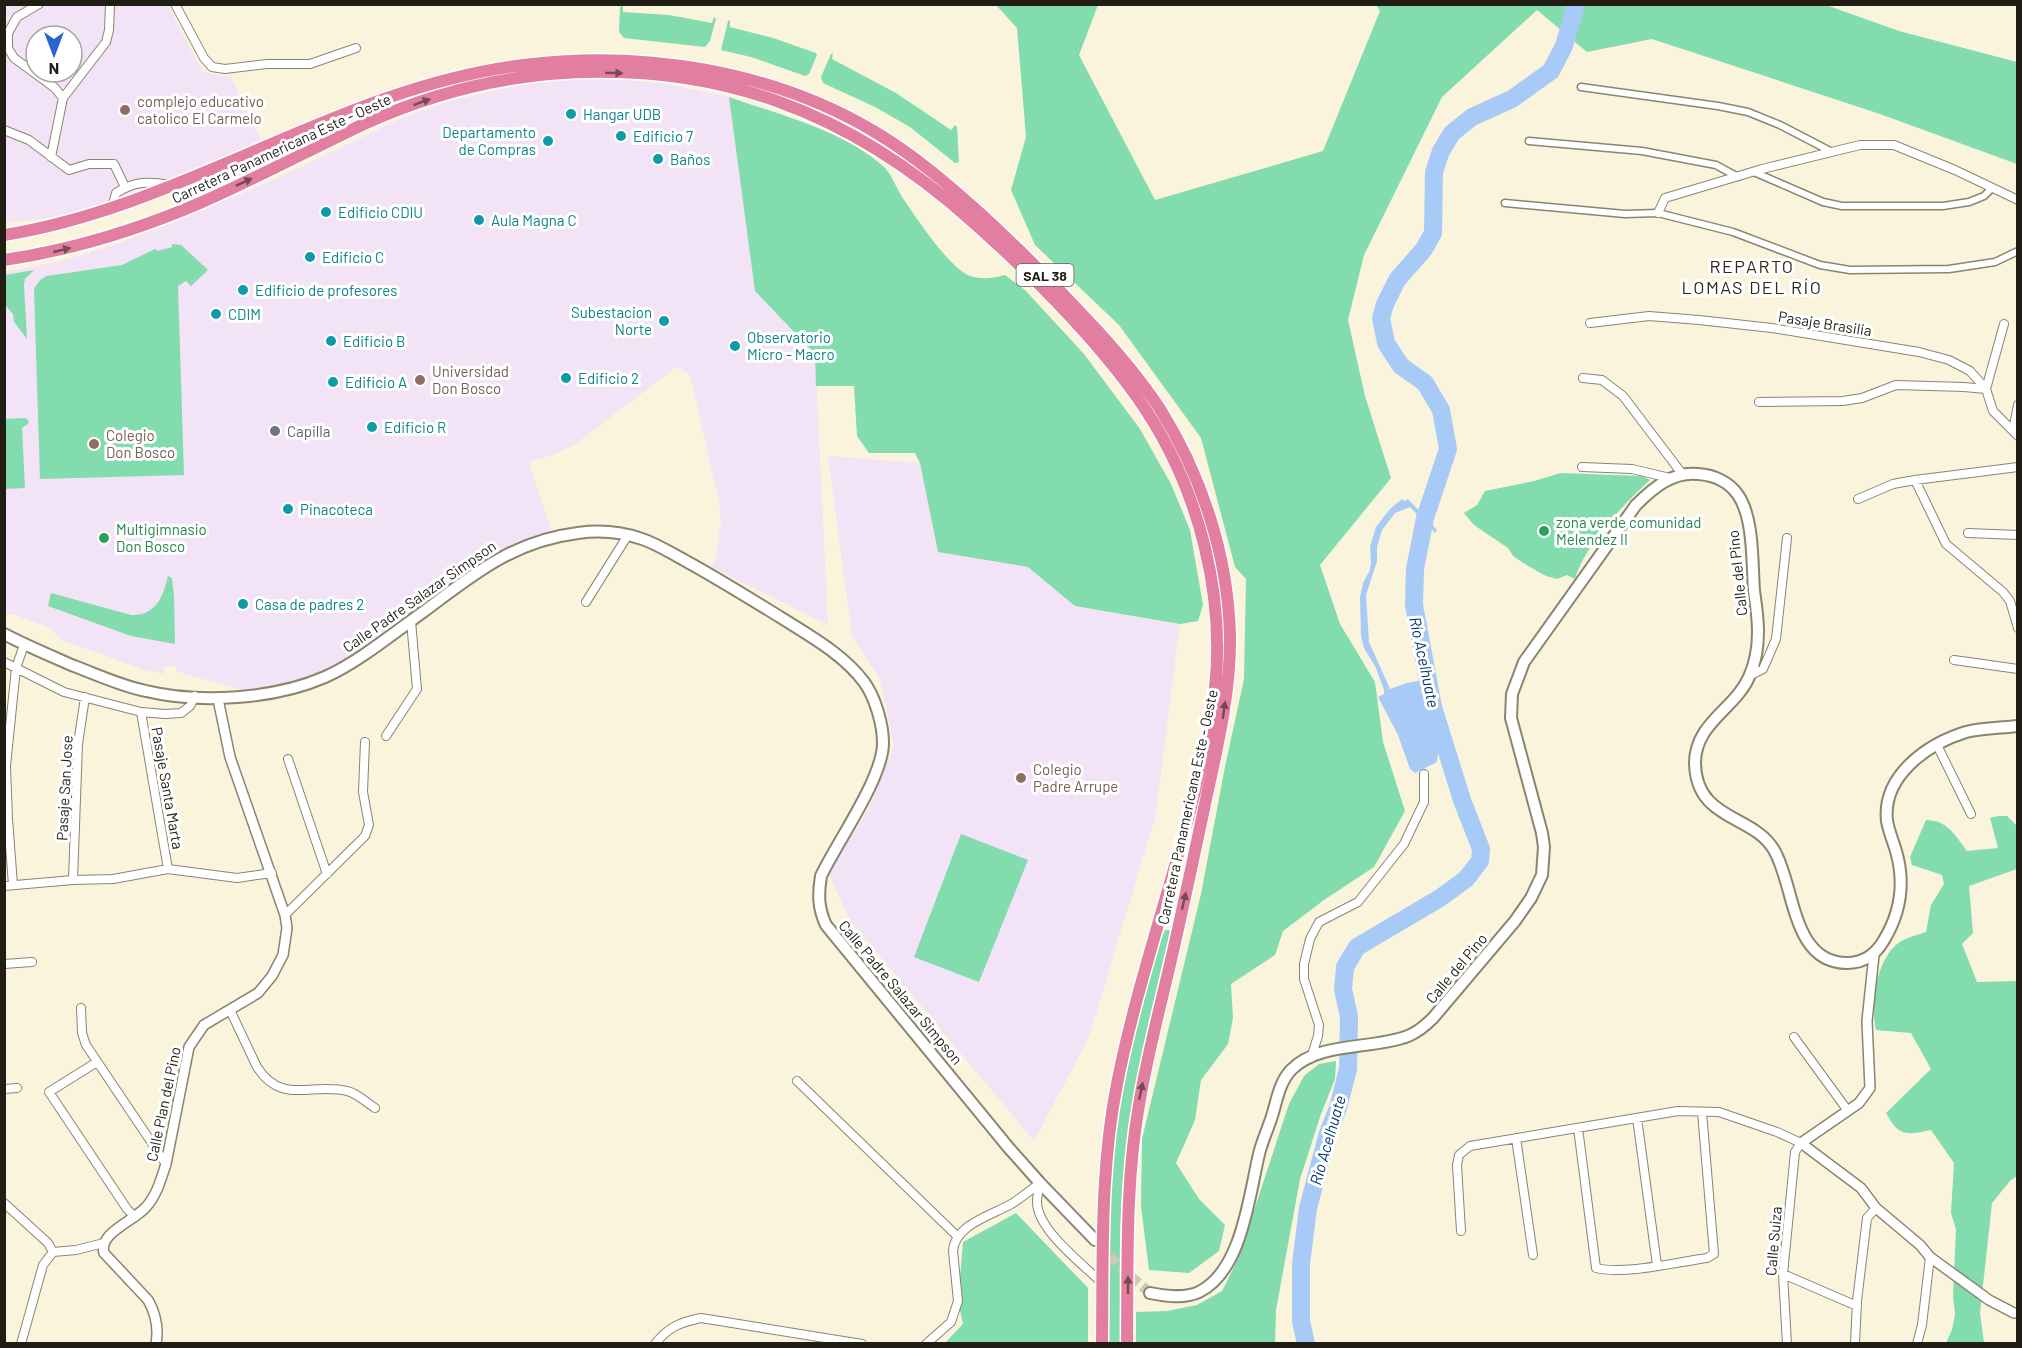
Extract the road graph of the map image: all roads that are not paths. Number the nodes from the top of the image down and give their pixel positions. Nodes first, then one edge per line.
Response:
1 (39, 4) edge
2 (110, 4) edge
3 (176, 4) edge
4 (356, 48) dead end
5 (1581, 87) dead end
6 (63, 98) junction
7 (4, 130) edge
8 (1529, 141) dead end
9 (1833, 152) junction
10 (51, 157) junction
11 (1754, 172) junction
12 (1738, 177) junction
13 (173, 186) junction
14 (125, 187) junction
15 (1992, 188) junction
16 (2018, 200) edge
17 (1505, 203) dead end
18 (112, 207) junction
19 (1658, 213) junction
20 (4, 235) edge
21 (2018, 251) edge
22 (4, 260) edge
23 (1590, 323) dead end
24 (2004, 324) dead end
25 (1583, 378) dead end
26 (1986, 389) junction
27 (1759, 402) dead end
28 (2018, 405) edge
29 (2015, 433) edge
30 (2018, 466) edge
31 (1582, 467) dead end
32 (1683, 475) junction
33 (1671, 478) junction
34 (1915, 480) junction
35 (1858, 499) dead end
36 (1968, 533) dead end
37 (628, 535) junction
38 (2018, 535) edge
39 (1787, 538) dead end
40 (586, 602) dead end
41 (411, 621) junction
42 (2018, 628) edge
43 (4, 634) edge
44 (24, 645) junction
45 (1954, 660) dead end
46 (4, 662) edge
47 (16, 668) junction
48 (2018, 669) edge
49 (1749, 676) junction
50 (195, 696) junction
51 (85, 697) junction
52 (218, 699) junction
53 (141, 712) junction
54 (2018, 726) edge
55 (386, 736) dead end
56 (365, 742) dead end
57 (1937, 745) junction
58 (288, 759) dead end
59 (5, 766) edge
60 (1424, 774) dead end
61 (1971, 814) dead end
62 (6, 819) edge
63 (168, 869) junction
64 (272, 873) junction
65 (327, 874) junction
66 (73, 880) junction
67 (14, 885) junction
68 (4, 886) edge
69 (285, 915) junction
70 (1874, 955) junction
71 (32, 962) dead end
72 (4, 964) edge
73 (81, 1008) dead end
74 (230, 1010) junction
75 (1794, 1037) dead end
76 (1311, 1058) junction
77 (97, 1062) junction
78 (797, 1081) dead end
79 (17, 1088) dead end
80 (4, 1089) edge
81 (375, 1108) dead end
82 (1848, 1111) junction
83 (1702, 1112) junction
84 (1637, 1118) junction
85 (1578, 1128) junction
86 (1516, 1138) junction
87 (1801, 1143) junction
88 (166, 1164) junction
89 (1040, 1183) junction
90 (4, 1203) edge
91 (1876, 1208) junction
92 (135, 1217) junction
93 (1461, 1232) dead end
94 (957, 1236) junction
95 (1095, 1240) tunnel mouth
96 (104, 1243) junction
97 (53, 1252) junction
98 (1533, 1255) dead end
99 (1930, 1257) junction
100 (1657, 1265) junction
101 (1783, 1274) junction
102 (1102, 1284) junction
103 (1150, 1293) tunnel mouth
104 (1857, 1306) junction
105 (2018, 1313) edge
106 (21, 1344) edge
107 (156, 1344) edge
108 (655, 1344) edge
109 (862, 1344) edge
110 (926, 1344) edge
111 (1102, 1344) edge
112 (1127, 1344) edge
113 (1787, 1344) edge
114 (1855, 1344) edge
115 (1917, 1344) edge

1 - 6 street
2 - 6 street
3 - 4 street
5 - 9 street
6 - 10 street
7 - 10 street
8 - 12 street
9 - 11 street
9 - 15 street
10 - 14 street
11 - 12 street
11 - 15 street
12 - 19 street
13 - 14 street
13 - 18 highway, Carretera Panamericana Este - Oeste / SAL 38
112 -> 13 highway, Carretera Panamericana Este - Oeste / SAL 38
14 - 18 street
15 - 16 street
17 - 19 street
18 - 20 highway, Carretera Panamericana Este - Oeste / SAL 38
19 - 21 street
22 -> 102 highway, Carretera Panamericana Este - Oeste / SAL 38
23 - 26 street, Pasaje Brasilia
24 - 26 street
25 - 32 street
26 - 27 street
26 - 29 street, Pasaje Brasilia
28 - 29 street
30 - 34 street
31 - 33 street
32 - 33 main road, Calle del Pino
32 - 49 main road, Calle del Pino
33 - 76 main road, Calle del Pino
34 - 35 street
34 - 42 street
36 - 38 street
37 - 40 street
37 - 41 main road, Calle Padre Salazar Simpson
37 - 89 main road, Calle Padre Salazar Simpson
39 - 49 street
41 - 52 main road, Calle Padre Salazar Simpson
41 - 55 street
43 - 44 main road, Calle Padre Salazar Simpson
44 - 47 street
44 - 50 main road, Calle Padre Salazar Simpson
45 - 48 street
46 - 47 street
47 - 51 street
47 - 59 street
49 - 70 main road, Calle del Pino
50 - 52 main road, Calle Padre Salazar Simpson
50 - 53 street
51 - 53 street
51 - 66 street, Pasaje San Jose
52 - 64 street, Calle Plan del Pino
53 - 63 street, Pasaje Santa Marta
54 - 57 main road
56 - 65 street
57 - 61 street
57 - 70 main road
58 - 65 street
59 - 62 street
60 - 76 street
62 - 67 street
63 - 64 street
63 - 66 street
64 - 69 street, Calle Plan del Pino
65 - 69 street
66 - 67 street
67 - 68 street
69 - 74 street, Calle Plan del Pino
70 - 82 street
71 - 72 street
73 - 77 street
74 - 81 street
74 - 88 street, Calle Plan del Pino
75 - 82 street
76 - 103 main road
77 - 88 street
77 - 92 street
78 - 94 street
79 - 80 street
82 - 87 street
83 - 84 street
83 - 87 street
83 - 100 street
84 - 85 street
84 - 100 street
85 - 86 street
85 - 100 street
86 - 93 street
86 - 98 street
87 - 91 street
87 - 101 street, Calle Suiza
88 - 92 street, Calle Plan del Pino
89 - 94 street
89 - 95 main road, Calle Padre Salazar Simpson
89 - 102 street
90 - 97 street
91 - 99 street
91 - 104 street
92 - 96 street, Calle Plan del Pino
94 - 110 street
96 - 97 street
96 - 107 street
97 - 106 street
99 - 105 street
99 - 115 street
101 - 104 street
101 - 113 street, Calle Suiza
102 - 111 highway, Carretera Panamericana Este - Oeste / SAL 38
104 - 114 street
108 - 109 street

